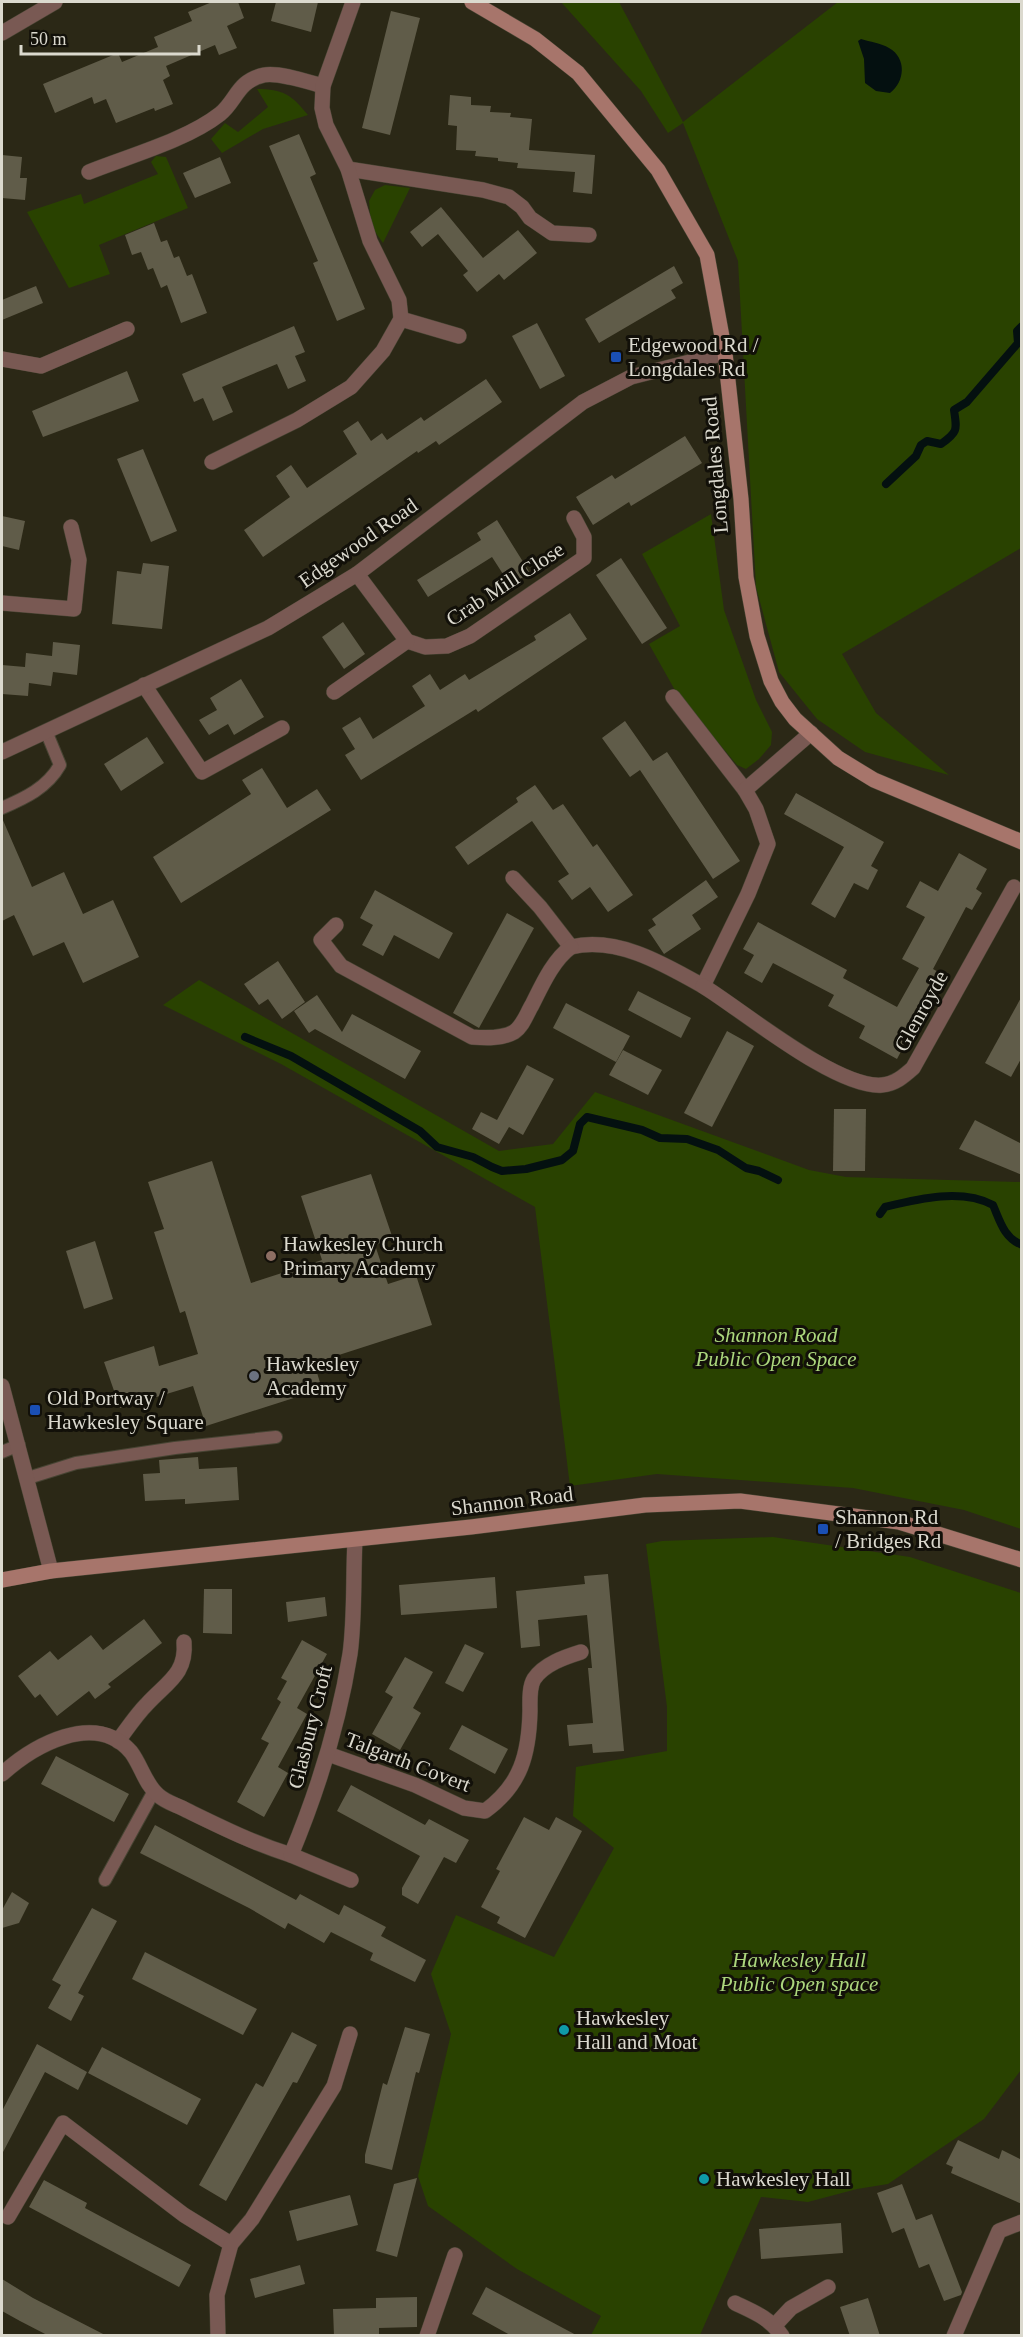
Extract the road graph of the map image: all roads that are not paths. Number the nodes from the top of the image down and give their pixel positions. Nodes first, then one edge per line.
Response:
1 (55, 2) edge
2 (353, 2) edge
3 (472, 2) edge
4 (2, 33) edge
5 (323, 86) junction
6 (348, 170) junction
7 (89, 172) dead end
8 (589, 235) dead end
9 (401, 319) junction
10 (126, 329) dead end
11 (459, 336) dead end
12 (725, 353) junction
13 (2, 359) edge
14 (212, 462) dead end
15 (574, 518) dead end
16 (71, 527) dead end
17 (357, 574) junction
18 (2, 603) edge
19 (407, 641) junction
20 (144, 685) junction
21 (334, 692) dead end
22 (673, 697) dead end
23 (282, 728) dead end
24 (46, 731) junction
25 (811, 733) junction
26 (2, 752) edge
27 (745, 790) junction
28 (2, 808) edge
29 (1022, 842) edge
30 (513, 878) dead end
31 (1014, 887) dead end
32 (336, 925) dead end
33 (571, 947) junction
34 (703, 986) junction
35 (2, 1386) edge
36 (276, 1437) dead end
37 (19, 1445) junction
38 (2, 1452) edge
39 (27, 1478) junction
40 (355, 1540) junction
41 (1022, 1560) edge
42 (51, 1571) junction
43 (2, 1580) edge
44 (184, 1642) dead end
45 (581, 1652) dead end
46 (118, 1741) junction
47 (328, 1754) junction
48 (2, 1774) edge
49 (154, 1791) junction
50 (291, 1855) junction
51 (105, 1880) dead end
52 (351, 1880) dead end
53 (350, 2034) dead end
54 (8, 2217) dead end
55 (1022, 2223) edge
56 (231, 2244) junction
57 (454, 2255) dead end
58 (828, 2287) dead end
59 (735, 2303) dead end
60 (779, 2330) edge
61 (218, 2336) edge
62 (427, 2336) edge
63 (954, 2336) edge

1 - 4 street
2 - 5 street
3 - 12 street, Longdales Road
5 - 6 street
5 - 7 street
6 - 8 street
6 - 9 street
9 - 11 street
9 - 14 street
10 - 13 street
12 - 17 street, Edgewood Road
12 - 25 street, Longdales Road
15 - 19 street, Crab Mill Close
16 - 18 street
17 - 19 street
17 - 20 street, Edgewood Road
19 - 21 street
20 - 23 street
20 - 24 street, Edgewood Road
22 - 27 street
24 - 26 street, Edgewood Road
24 - 28 lane
25 - 27 street
25 - 29 street, Longdales Road
27 - 34 street
30 - 33 street
31 - 34 street, Glenroyde
32 - 33 street
33 - 34 street, Glenroyde
35 - 37 street
36 - 39 lane
37 - 38 lane
37 - 39 street
39 - 42 street
40 - 41 street, Shannon Road
40 - 42 street, Shannon Road
40 - 47 street, Glasbury Croft
42 - 43 street, Shannon Road
44 - 46 street
45 - 47 street, Talgarth Covert
46 - 48 street
46 - 49 street
47 - 50 street, Glasbury Croft
49 - 50 street
49 - 51 lane
50 - 52 street
53 - 56 street
54 - 56 street
55 - 63 street
56 - 61 street
57 - 62 street
58 - 60 street
59 - 60 street

